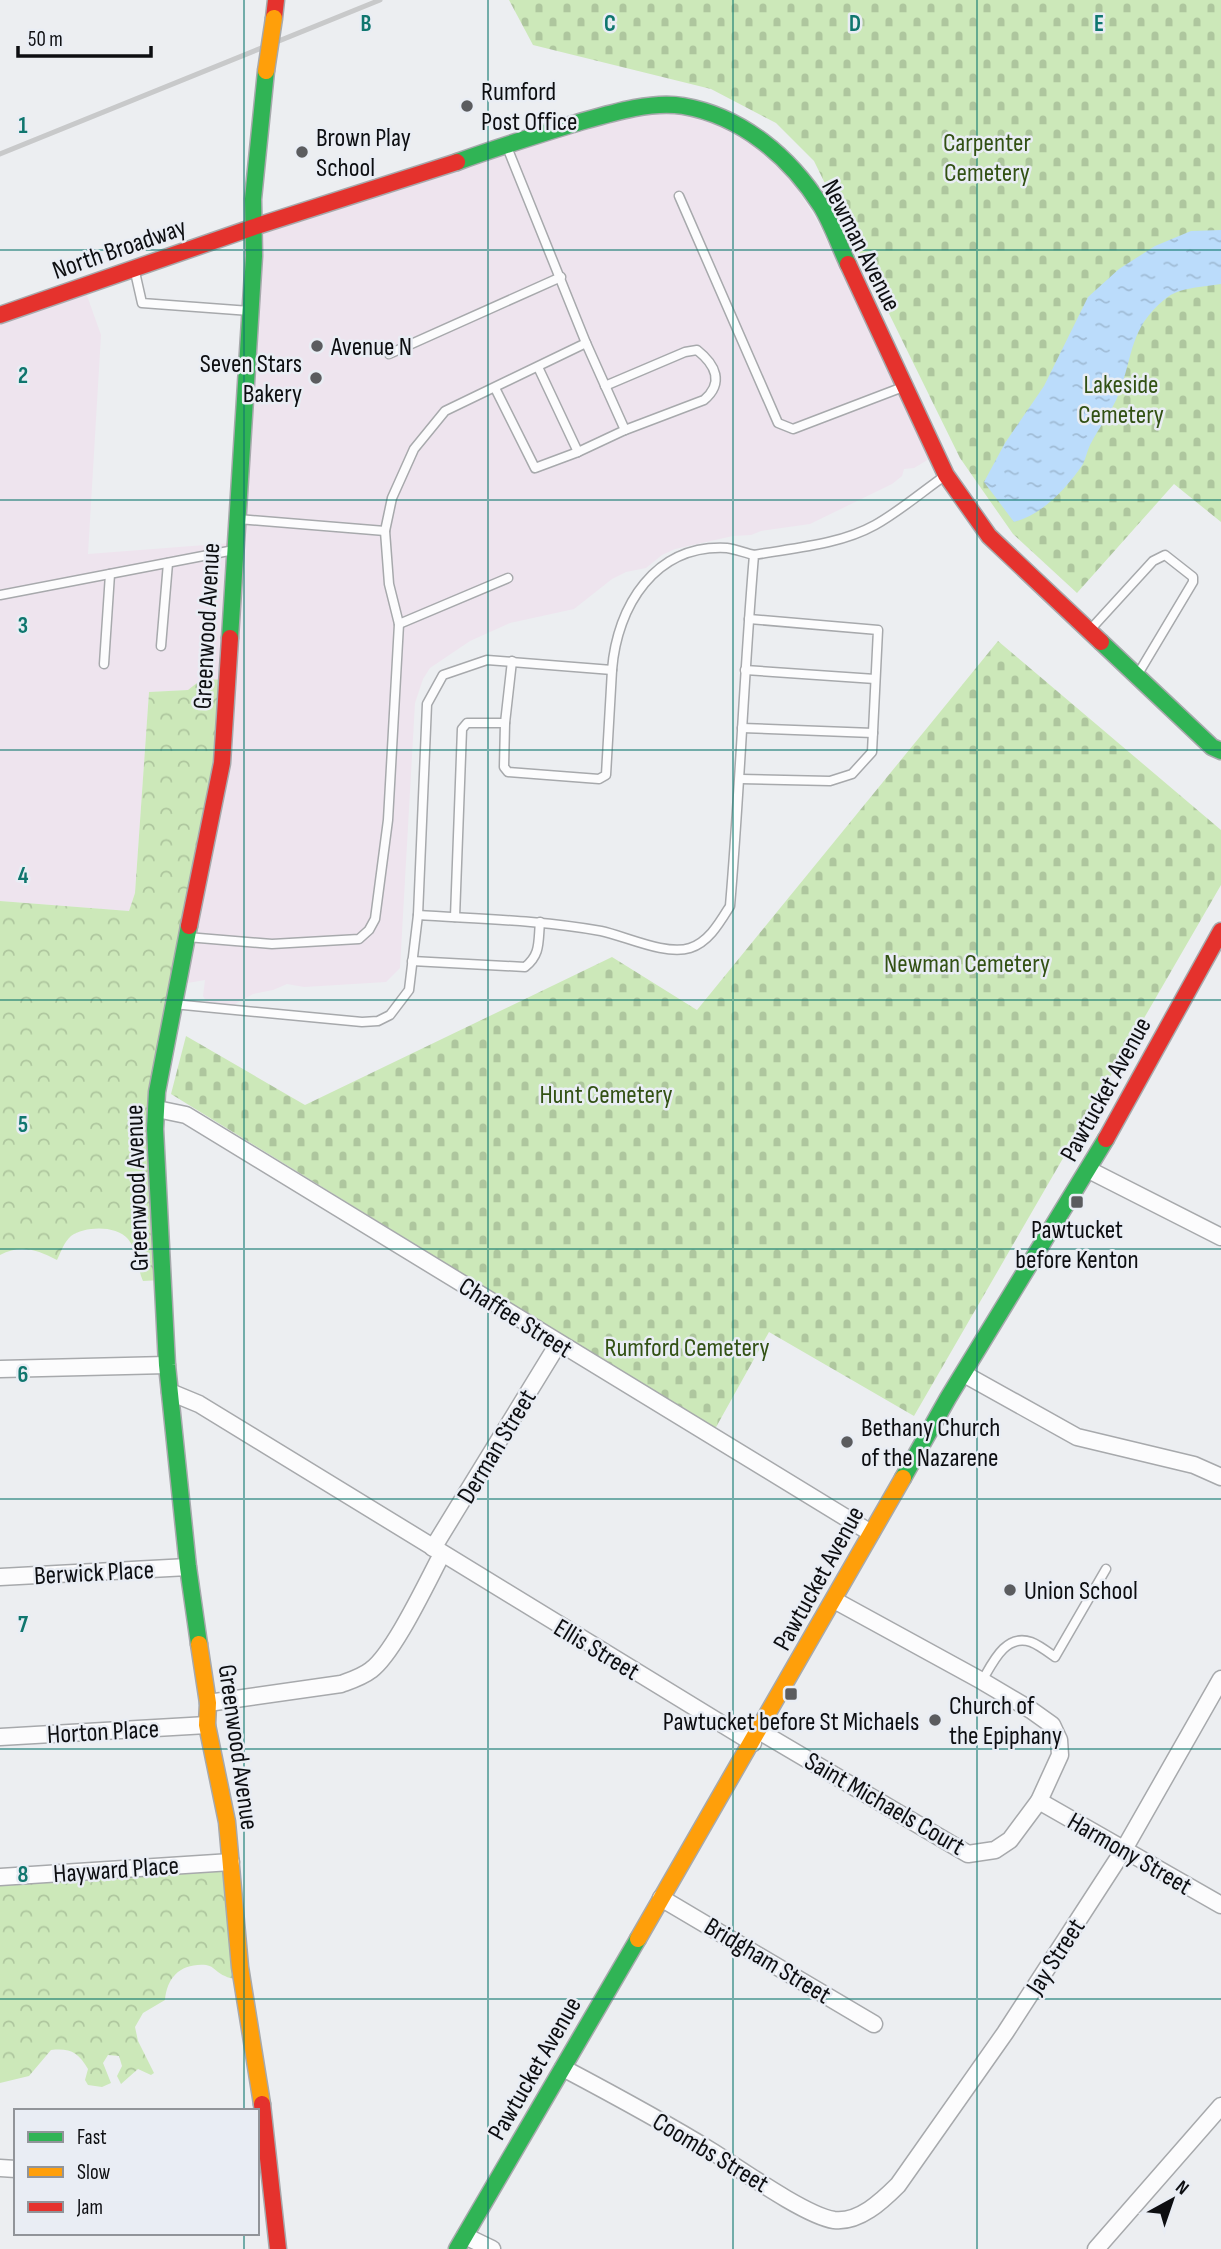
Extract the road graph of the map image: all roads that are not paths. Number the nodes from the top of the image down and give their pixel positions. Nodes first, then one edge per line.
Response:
1 (276, 0) edge
2 (506, 144) junction
3 (678, 196) dead end
4 (254, 227) junction
5 (134, 269) junction
6 (561, 276) junction
7 (250, 311) junction
8 (0, 315) edge
9 (586, 343) junction
10 (389, 354) dead end
11 (538, 367) junction
12 (605, 386) junction
13 (903, 387) junction
14 (495, 388) junction
15 (625, 430) junction
16 (578, 452) junction
17 (946, 475) junction
18 (236, 519) junction
19 (385, 531) junction
20 (234, 550) junction
21 (754, 555) junction
22 (168, 563) junction
23 (110, 574) junction
24 (508, 578) dead end
25 (0, 595) edge
26 (748, 619) junction
27 (398, 624) junction
28 (1088, 632) junction
29 (161, 646) dead end
30 (512, 661) junction
31 (104, 664) dead end
32 (612, 670) junction
33 (745, 670) junction
34 (1136, 676) junction
35 (875, 679) junction
36 (505, 723) junction
37 (742, 727) junction
38 (873, 733) junction
39 (1221, 751) edge
40 (741, 779) junction
41 (418, 915) junction
42 (455, 917) junction
43 (540, 922) junction
44 (1221, 931) edge
45 (187, 937) junction
46 (1215, 955) edge
47 (412, 961) junction
48 (173, 1004) junction
49 (157, 1109) junction
50 (1089, 1170) junction
51 (1221, 1237) edge
52 (558, 1344) junction
53 (167, 1365) junction
54 (0, 1369) edge
55 (964, 1374) junction
56 (170, 1392) junction
57 (1221, 1477) edge
58 (872, 1533) junction
59 (438, 1551) junction
60 (188, 1567) junction
61 (1106, 1569) dead end
62 (0, 1577) edge
63 (834, 1600) junction
64 (1221, 1679) edge
65 (982, 1681) junction
66 (208, 1703) junction
67 (207, 1725) junction
68 (0, 1737) edge
69 (756, 1737) junction
70 (1039, 1801) junction
71 (1123, 1851) junction
72 (231, 1862) junction
73 (0, 1877) edge
74 (661, 1898) junction
75 (1221, 1905) edge
76 (874, 2024) dead end
77 (563, 2068) junction
78 (1218, 2118) edge
79 (263, 2159) edge
80 (863, 2214) joint
81 (461, 2242) edge
82 (278, 2249) edge
83 (492, 2249) edge
84 (1096, 2249) edge

1 - 4 main road, Greenwood Avenue, bridge
2 - 4 main road, Newman Avenue
2 - 6 lane
2 - 13 main road, Newman Avenue
3 - 13 lane
4 - 5 main road, North Broadway
4 - 7 main road, Greenwood Avenue
5 - 7 lane
5 - 8 main road, North Broadway
6 - 9 lane
6 - 10 lane
7 - 18 main road, Greenwood Avenue
9 - 11 lane
9 - 12 lane
11 - 14 lane
11 - 16 lane
12 - 15 lane
12 - 15 lane
13 - 17 main road, Newman Avenue
14 - 16 lane
14 - 19 lane
15 - 16 lane
17 - 21 lane
17 - 28 main road, Newman Avenue
18 - 19 lane
18 - 20 main road, Greenwood Avenue
19 - 27 lane
20 - 22 lane
20 - 45 main road, Greenwood Avenue
21 - 26 lane
21 - 32 lane
22 - 23 lane
22 - 29 lane
23 - 25 lane
23 - 31 lane
24 - 27 lane
26 - 33 lane
26 - 35 lane
27 - 45 lane
28 - 34 main road, Newman Avenue
28 - 34 lane
30 - 32 lane
30 - 36 lane
30 - 41 lane
32 - 36 lane
33 - 35 lane
33 - 37 lane
34 - 39 main road, Newman Avenue
35 - 38 lane
36 - 42 lane
37 - 38 lane
37 - 40 lane
38 - 40 lane
40 - 43 lane
41 - 42 lane
41 - 47 lane
42 - 43 lane
43 - 47 lane
44 - 46 main road, Pawtucket Avenue
45 - 48 main road, Greenwood Avenue
46 - 50 main road, Pawtucket Avenue
47 - 48 lane
48 - 49 main road, Greenwood Avenue
49 - 52 street, Chaffee Street
49 - 53 main road, Greenwood Avenue
50 - 51 street
50 - 55 main road, Pawtucket Avenue
52 - 58 street, Chaffee Street
52 - 59 street, Derman Street
53 - 54 street
53 - 56 main road, Greenwood Avenue
55 - 57 street
55 - 58 main road, Pawtucket Avenue
56 - 59 street, Ellis Street
56 - 60 main road, Greenwood Avenue
58 - 63 main road, Pawtucket Avenue
59 - 66 street, Derman Street
59 - 69 street, Ellis Street
60 - 62 street, Berwick Place
60 - 66 main road, Greenwood Avenue
61 - 65 lane
63 - 65 street, Saint Michaels Court
63 - 69 main road, Pawtucket Avenue
64 - 71 street, Jay Street
65 - 70 street, Saint Michaels Court
66 - 67 main road, Greenwood Avenue
67 - 68 street, Horton Place
67 - 72 main road, Greenwood Avenue
69 - 70 street, Saint Michaels Court
69 - 74 main road, Pawtucket Avenue
70 - 71 street, Harmony Street
71 - 75 street, Harmony Street
71 - 80 street, Jay Street
72 - 73 street, Hayward Place
72 - 79 main road, Greenwood Avenue
74 - 76 street, Bridgham Street
74 - 77 main road, Pawtucket Avenue
77 - 80 street, Coombs Street
77 - 81 main road, Pawtucket Avenue
78 - 84 street
79 - 82 main road, Greenwood Avenue
81 - 83 street

